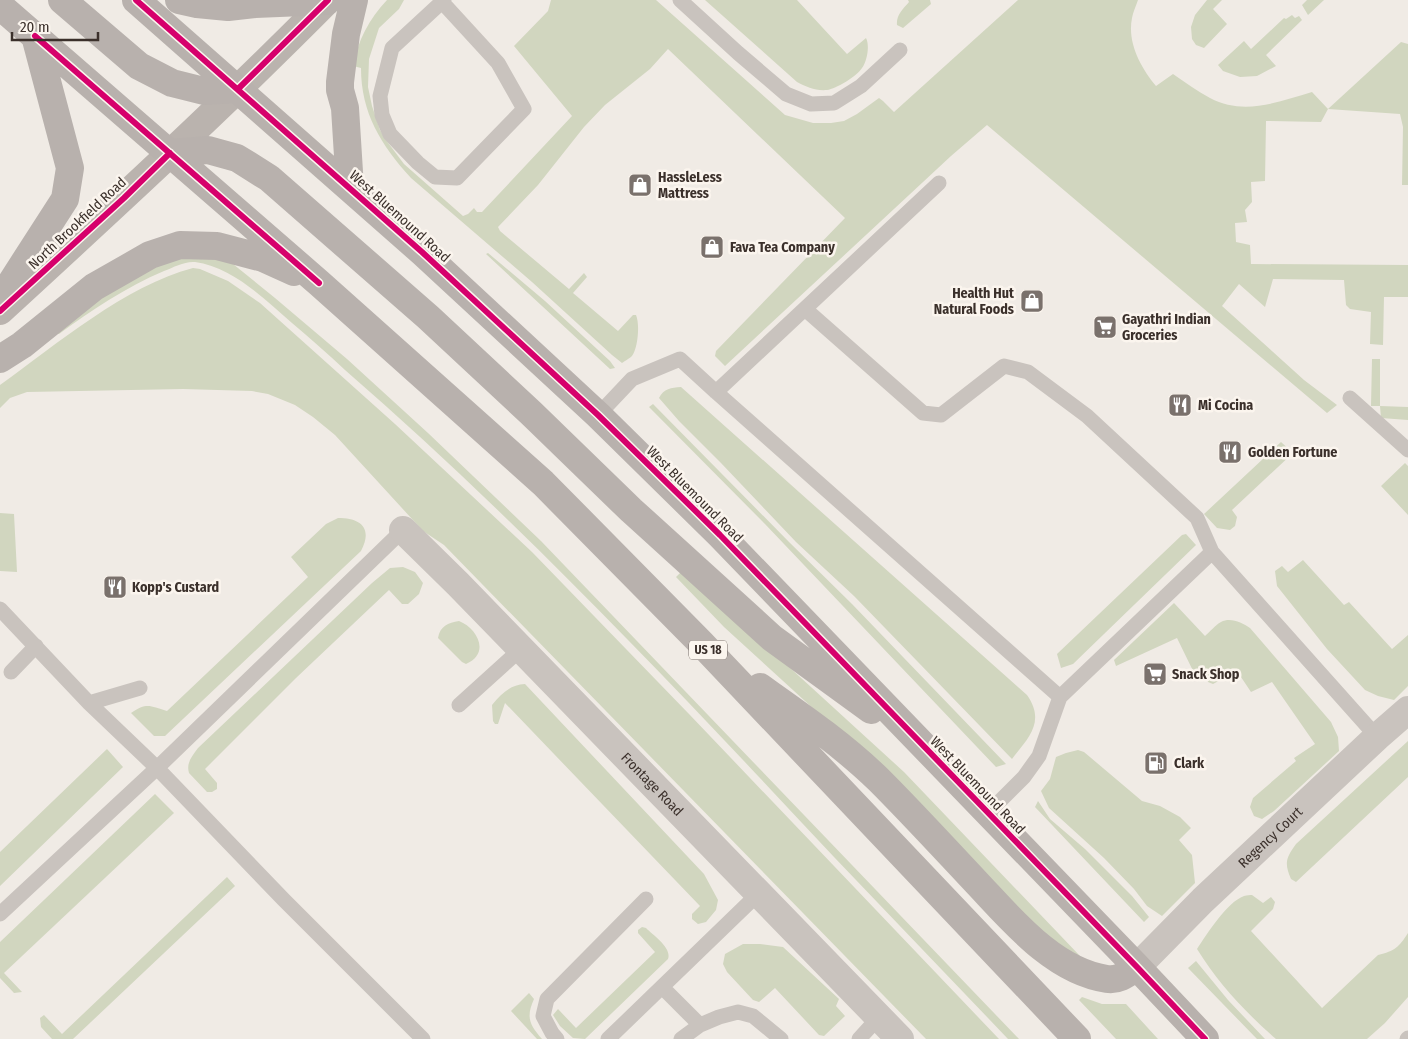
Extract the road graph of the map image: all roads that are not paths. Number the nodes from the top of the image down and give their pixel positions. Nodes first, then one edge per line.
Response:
1 (62, 0) edge
2 (136, 0) edge
3 (179, 0) edge
4 (327, 0) edge
5 (354, 0) edge
6 (680, 0) edge
7 (443, 1) edge
8 (0, 6) edge
9 (35, 36) junction
10 (900, 50) dead end
11 (238, 88) junction
12 (170, 153) junction
13 (939, 183) dead end
14 (350, 188) junction
15 (319, 282) junction
16 (0, 300) edge
17 (805, 309) junction
18 (0, 311) edge
19 (0, 359) edge
20 (716, 392) junction
21 (1350, 398) dead end
22 (598, 415) junction
23 (1408, 450) edge
24 (403, 530) joint
25 (1212, 552) junction
26 (0, 609) edge
27 (701, 643) junction
28 (36, 646) junction
29 (520, 649) junction
30 (11, 672) dead end
31 (140, 688) dead end
32 (1060, 696) junction
33 (89, 703) junction
34 (459, 705) dead end
35 (1408, 710) edge
36 (1377, 737) junction
37 (933, 756) junction
38 (157, 768) junction
39 (988, 813) junction
40 (758, 894) junction
41 (646, 899) dead end
42 (0, 914) edge
43 (1137, 967) junction
44 (662, 987) junction
45 (879, 1017) junction
46 (700, 1025) junction
47 (416, 1036) edge
48 (558, 1039) edge
49 (608, 1039) edge
50 (681, 1039) edge
51 (781, 1039) edge
52 (859, 1039) edge
53 (900, 1039) edge
54 (1077, 1039) edge
55 (1205, 1039) edge

1 - 11 main road
2 - 11 main road, West Bluemound Road
3 - 4 main road
4 - 11 street, North Brookfield Road
5 - 14 main road
6 - 10 lane
7 - 7 lane
8 - 9 main road, US 18
9 - 12 main road, US 18
9 - 16 main road
11 - 12 street, North Brookfield Road
11 - 14 main road, West Bluemound Road
12 - 15 main road, US 18
12 - 18 street, North Brookfield Road
12 - 37 main road
13 - 17 lane
14 - 22 main road, West Bluemound Road
15 - 19 main road
15 - 27 main road, US 18
17 - 20 lane
17 - 25 lane
20 - 22 lane
20 - 32 lane
21 - 23 lane
22 - 37 main road, West Bluemound Road
24 - 29 street, Frontage Road
24 - 38 lane
25 - 32 lane
25 - 36 lane
26 - 28 lane
27 - 43 main road
27 - 54 main road, US 18
28 - 30 lane
28 - 33 lane
29 - 34 lane
29 - 40 street, Frontage Road
31 - 33 lane
32 - 39 lane
33 - 38 lane
35 - 36 street, Regency Court
36 - 43 street, Regency Court
37 - 39 main road, West Bluemound Road
38 - 42 lane
38 - 47 lane
39 - 43 main road, West Bluemound Road
40 - 44 lane
40 - 45 street, Frontage Road
41 - 48 lane
43 - 55 main road, West Bluemound Road
44 - 46 lane
44 - 49 lane
45 - 52 lane
45 - 53 street, Frontage Road
46 - 50 lane
46 - 51 lane

